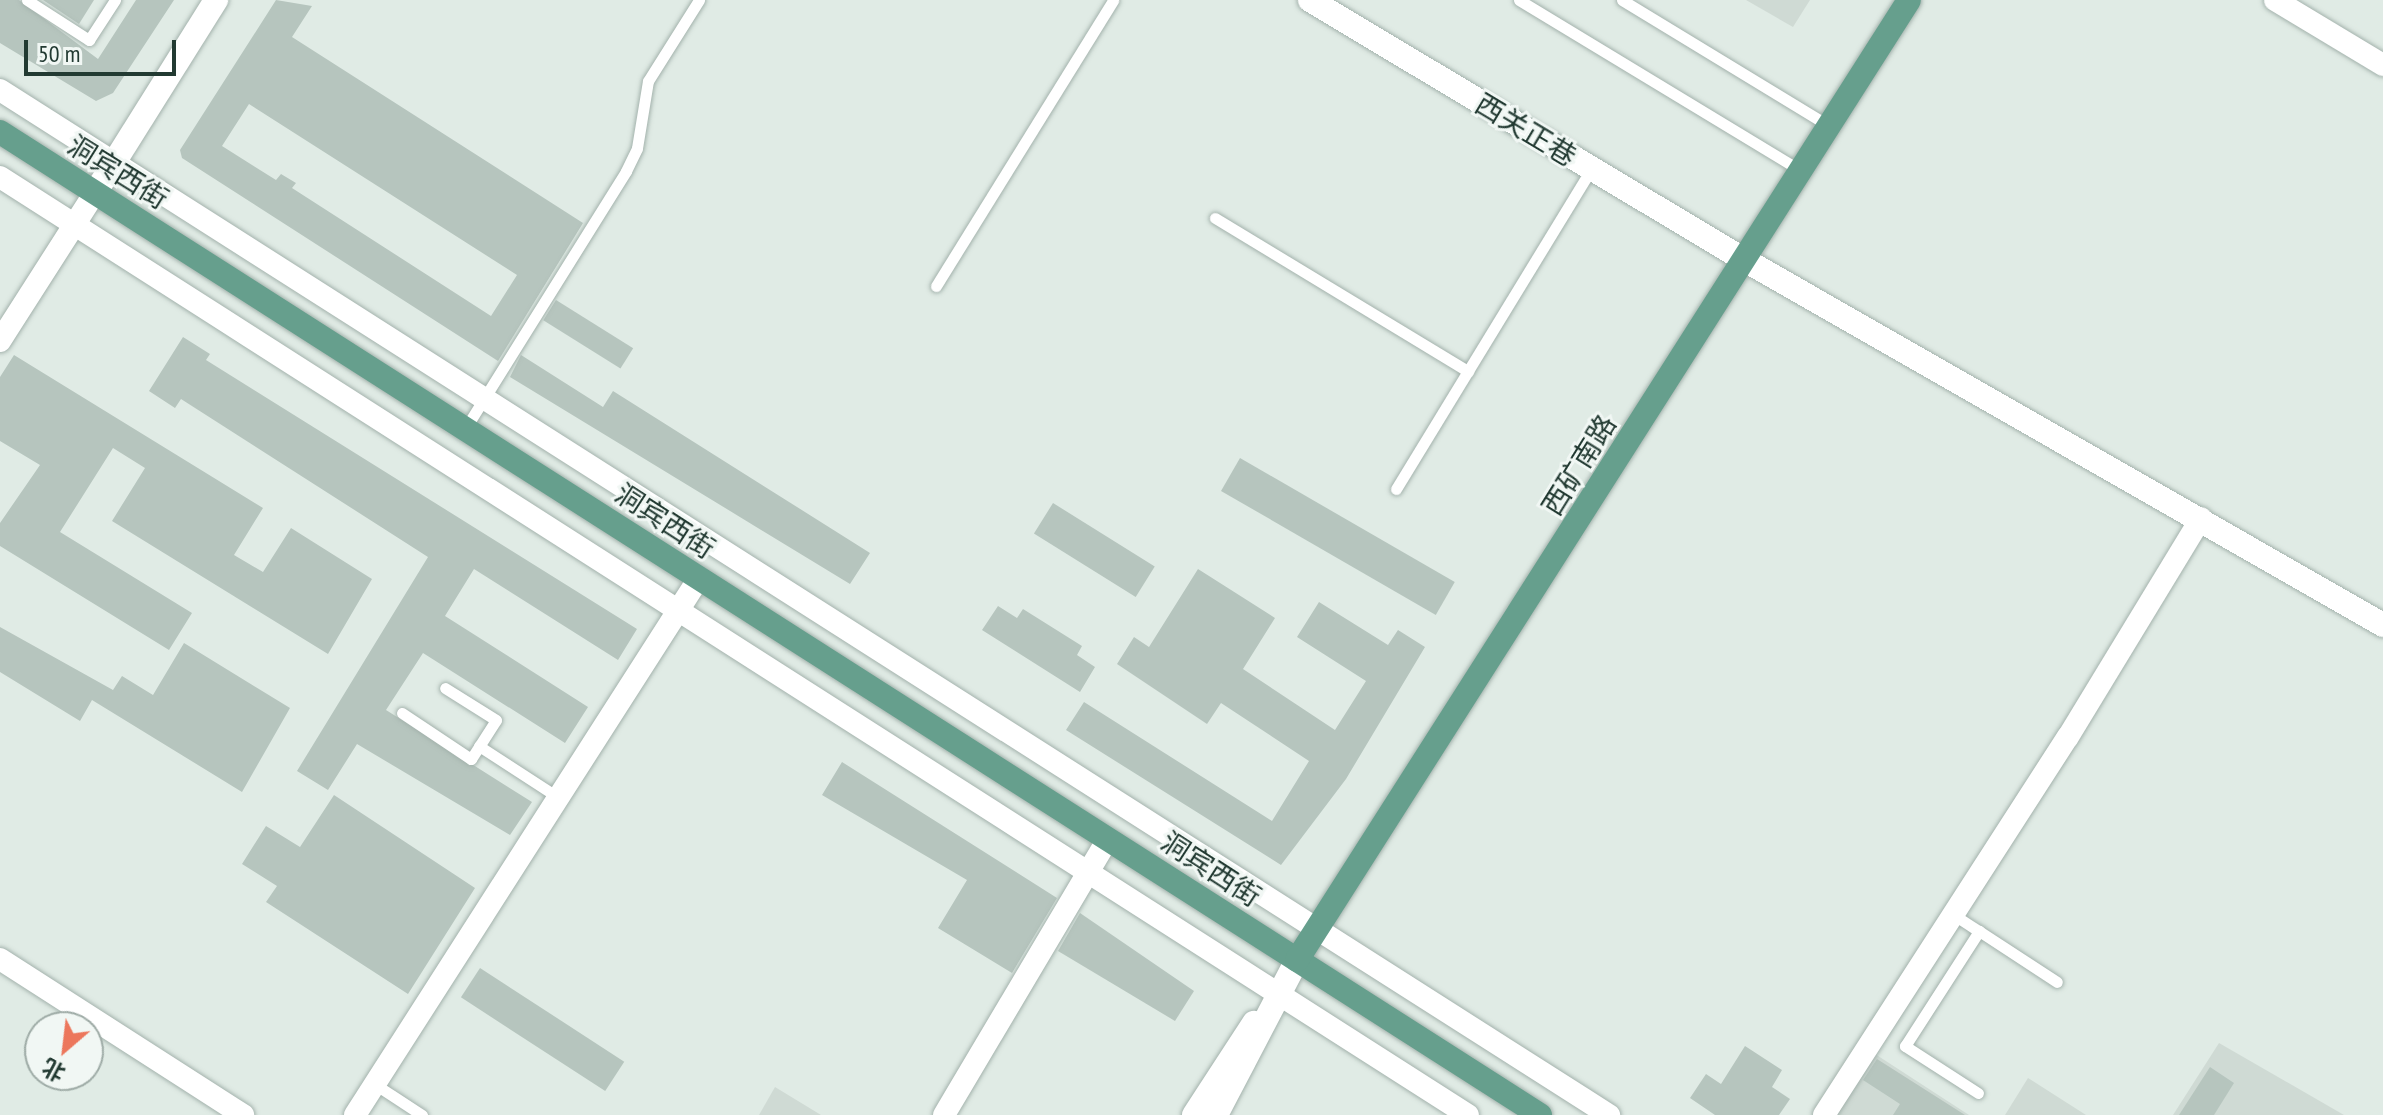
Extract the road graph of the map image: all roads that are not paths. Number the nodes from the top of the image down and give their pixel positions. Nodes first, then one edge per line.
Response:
1 (27, 0) edge
2 (115, 0) edge
3 (216, 0) edge
4 (699, 0) edge
5 (1113, 0) edge
6 (1310, 0) edge
7 (1519, 0) edge
8 (1622, 0) edge
9 (1909, 0) edge
10 (2275, 0) edge
11 (2383, 65) edge
12 (0, 90) edge
13 (1830, 126) junction
14 (0, 132) edge
15 (114, 163) junction
16 (1592, 169) junction
17 (1801, 171) junction
18 (0, 177) edge
19 (97, 190) junction
20 (1215, 218) dead end
21 (75, 224) junction
22 (1743, 259) junction
23 (936, 286) dead end
24 (0, 341) edge
25 (1468, 371) junction
26 (484, 399) junction
27 (465, 429) junction
28 (1396, 489) dead end
29 (2201, 518) junction
30 (699, 578) junction
31 (679, 610) junction
32 (2383, 625) edge
33 (445, 688) dead end
34 (402, 713) dead end
35 (479, 746) junction
36 (560, 799) junction
37 (1108, 839) junction
38 (1088, 872) junction
39 (1954, 915) junction
40 (1316, 931) junction
41 (1979, 931) junction
42 (0, 959) edge
43 (1297, 960) junction
44 (2057, 982) dead end
45 (1278, 993) junction
46 (376, 1085) junction
47 (1978, 1093) dead end
48 (243, 1115) edge
49 (355, 1115) edge
50 (422, 1115) edge
51 (944, 1115) edge
52 (1194, 1115) edge
53 (1216, 1115) edge
54 (1468, 1115) edge
55 (1540, 1115) edge
56 (1609, 1115) edge
57 (1824, 1115) edge

1 - 2 lane
3 - 15 street
4 - 26 lane
5 - 23 lane
6 - 16 street, 西关正巷
7 - 17 lane
8 - 13 lane
9 - 13 main road, 西矿南路
10 - 11 street
12 - 15 street
13 - 17 main road, 西矿南路
14 - 19 main road, 洞宾西街
15 - 19 street
15 - 26 street
16 - 22 street, 西关正巷
16 - 25 lane
17 - 22 main road, 西矿南路
18 - 21 street
19 - 21 street
19 - 27 main road, 洞宾西街
20 - 25 lane
21 - 24 street
21 - 31 street
22 - 29 street, 西关正巷
22 - 40 main road, 西矿南路
25 - 28 lane
26 - 27 lane
26 - 40 street
27 - 30 main road, 洞宾西街
29 - 32 street, 西关正巷
29 - 39 street
30 - 31 street
30 - 37 main road, 洞宾西街
31 - 36 street
31 - 38 street
33 - 35 lane
34 - 35 lane
35 - 36 lane
36 - 46 street
37 - 38 street
37 - 43 main road, 洞宾西街
38 - 45 street
38 - 51 street
39 - 41 lane
39 - 57 street
40 - 43 main road, 西矿南路
40 - 56 street
41 - 44 lane
41 - 47 lane
42 - 48 street
43 - 45 street
43 - 55 main road, 洞宾西街
45 - 52 street
45 - 53 street
45 - 54 street
46 - 49 street
46 - 50 lane

